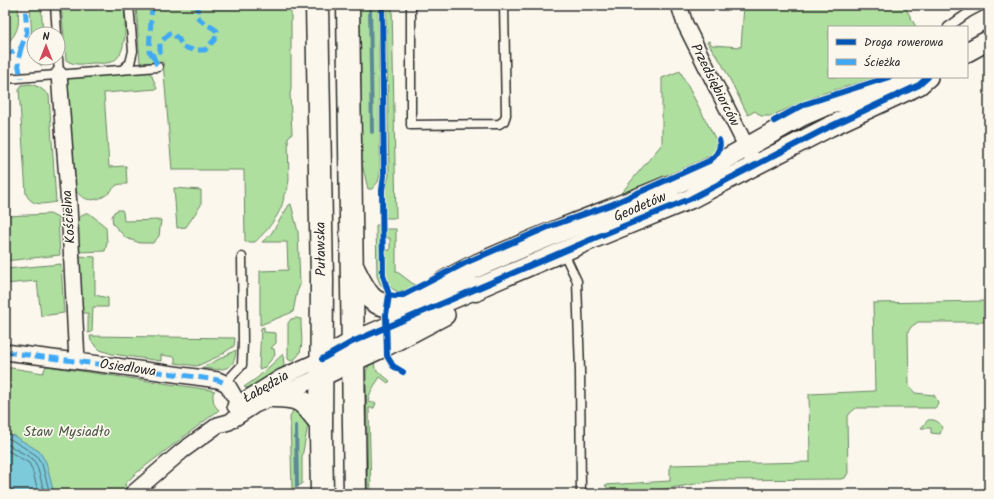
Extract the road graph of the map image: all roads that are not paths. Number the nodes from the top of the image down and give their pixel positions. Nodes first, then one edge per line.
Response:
1 (55, 5) edge
2 (129, 5) edge
3 (317, 5) edge
4 (348, 5) edge
5 (411, 5) edge
6 (504, 5) edge
7 (679, 5) edge
8 (982, 5) edge
9 (56, 26) edge
10 (949, 26) edge
11 (989, 40) edge
12 (968, 51) edge
13 (58, 66) edge
14 (158, 67) dead end
15 (123, 69) junction
16 (59, 74) junction
17 (916, 78) edge
18 (927, 78) edge
19 (5, 79) edge
20 (751, 156) junction
21 (669, 187) junction
22 (597, 237) junction
23 (563, 252) junction
24 (242, 257) dead end
25 (352, 267) junction
26 (476, 290) junction
27 (430, 292) junction
28 (5, 352) edge
29 (353, 352) junction
30 (77, 361) junction
31 (322, 368) junction
32 (227, 384) junction
33 (273, 396) junction
34 (241, 408) junction
35 (321, 423) junction
36 (132, 494) edge
37 (322, 494) edge
38 (355, 494) edge
39 (581, 494) edge

1 - 9 lane
2 - 15 lane
3 - 31 main road, Puławska
4 - 25 main road
5 - 6 lane
7 - 20 street, Przedsiębiorców
8 - 10 lane
11 - 12 street
13 - 16 lane
14 - 15 lane
15 - 16 lane
16 - 19 lane
16 - 30 street, Kościelna
17 - 20 street, Geodetów
18 - 20 street, Geodetów
20 - 21 street, Geodetów
20 - 22 street, Geodetów
21 - 22 street, Geodetów
21 - 27 main road
22 - 23 street, Geodetów
23 - 26 street, Geodetów
23 - 39 lane
24 - 32 lane
25 - 27 main road
25 - 29 main road
26 - 27 main road
26 - 29 street
28 - 30 street, Osiedlowa
29 - 31 street
29 - 38 main road
30 - 32 street, Osiedlowa
31 - 33 street, Łabędzia
31 - 34 street, Łabędzia
31 - 35 main road, Puławska
32 - 34 street
33 - 34 street, Łabędzia
33 - 35 main road
34 - 36 street, Łabędzia
35 - 37 main road, Puławska

